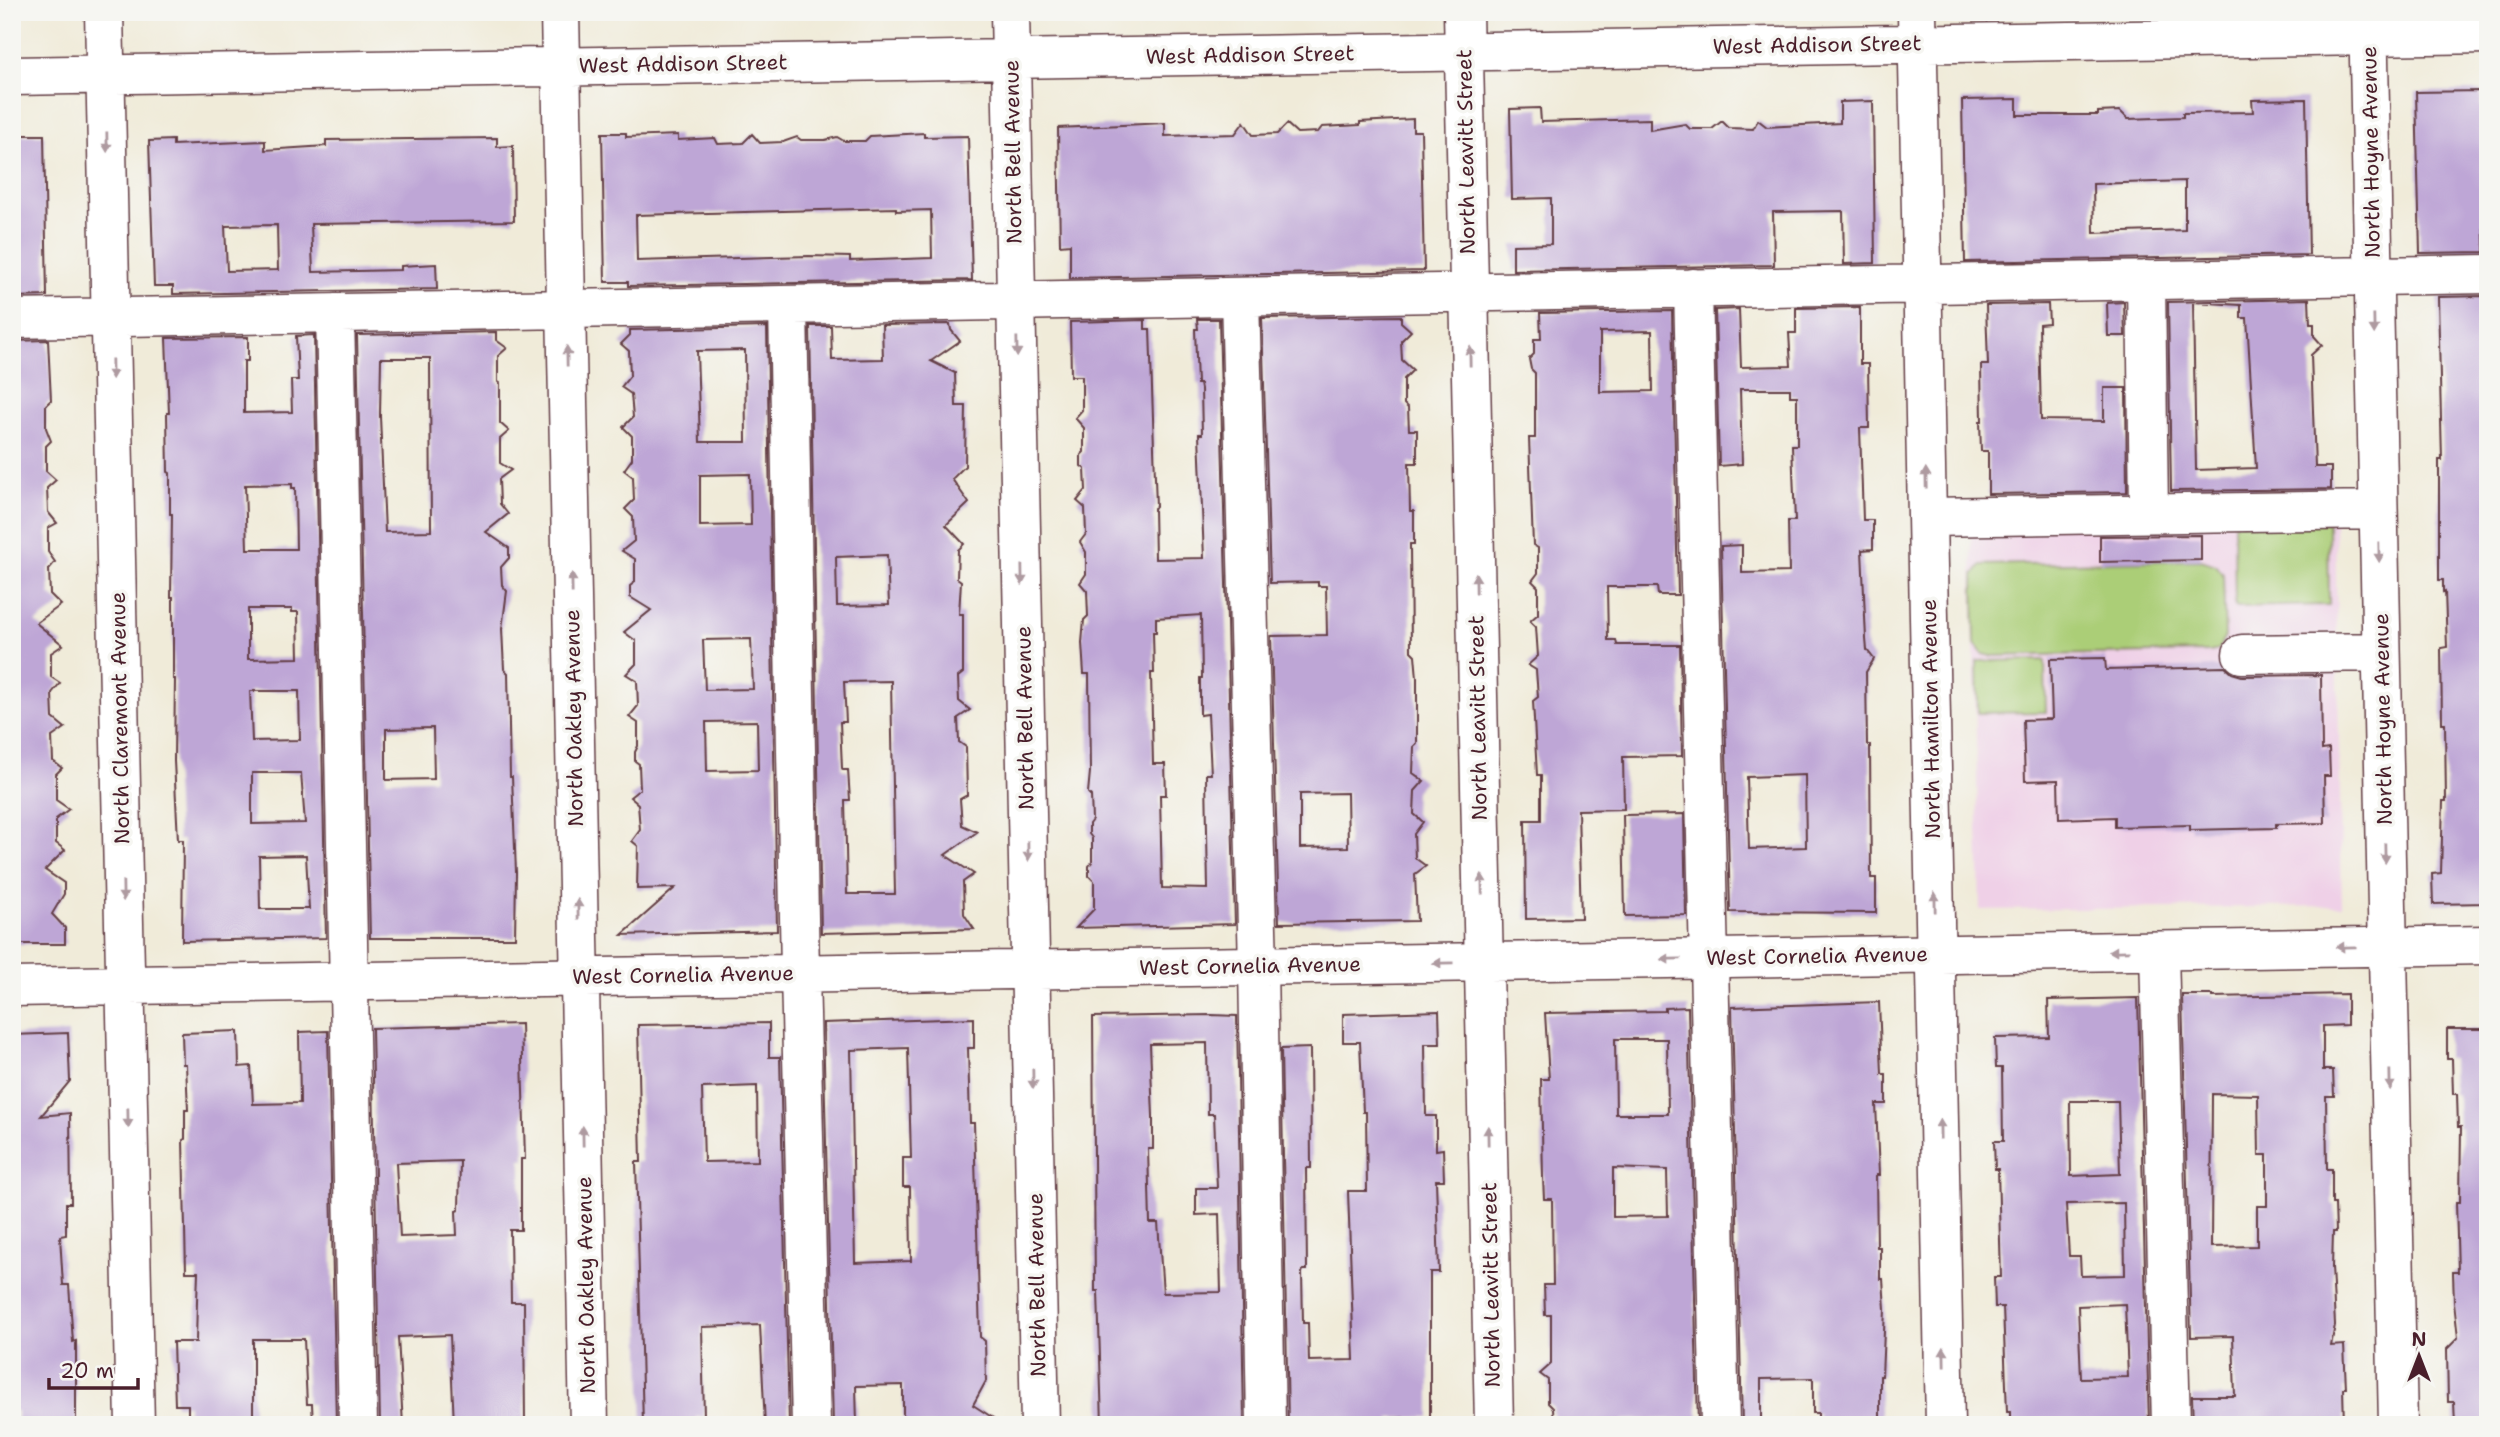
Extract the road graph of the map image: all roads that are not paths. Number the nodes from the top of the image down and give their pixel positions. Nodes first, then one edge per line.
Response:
1 (104, 12) edge
2 (560, 12) edge
3 (1010, 12) edge
4 (1463, 12) edge
5 (2368, 24) edge
6 (1917, 28) edge
7 (2488, 34) edge
8 (1464, 51) junction
9 (1011, 59) junction
10 (561, 66) junction
11 (106, 74) junction
12 (12, 76) edge
13 (2488, 274) edge
14 (2373, 276) junction
15 (2146, 280) junction
16 (1922, 284) junction
17 (1693, 288) junction
18 (1469, 293) junction
19 (1240, 297) junction
20 (1016, 301) junction
21 (788, 305) junction
22 (566, 309) junction
23 (335, 313) junction
24 (111, 317) junction
25 (12, 319) edge
26 (2378, 510) junction
27 (2149, 513) junction
28 (1927, 517) junction
29 (2381, 652) junction
30 (2242, 654) dead end
31 (2488, 945) edge
32 (2388, 947) junction
33 (2159, 951) junction
34 (1936, 954) junction
35 (1710, 958) junction
36 (1484, 962) junction
37 (1258, 966) junction
38 (1030, 970) junction
39 (800, 973) junction
40 (580, 977) junction
41 (349, 981) junction
42 (125, 985) junction
43 (12, 986) edge
44 (135, 1425) edge
45 (358, 1425) edge
46 (589, 1425) edge
47 (811, 1425) edge
48 (1041, 1425) edge
49 (1266, 1425) edge
50 (1494, 1425) edge
51 (1720, 1425) edge
52 (1945, 1425) edge
53 (2171, 1425) edge
54 (2398, 1425) edge

1 - 11 street, North Claremont Avenue
2 - 10 street, North Oakley Avenue
3 - 9 street, North Bell Avenue
4 - 8 street, North Leavitt Street
5 - 6 street, West Addison Street
5 - 7 street, West Addison Street
5 - 14 street, North Hoyne Avenue
6 - 8 street, West Addison Street
6 - 16 street, North Hamilton Avenue
8 - 9 street, West Addison Street
8 - 18 street, North Leavitt Street
9 - 10 street, West Addison Street
9 - 20 street, North Bell Avenue
10 - 11 street, West Addison Street
10 - 22 street, North Oakley Avenue
11 - 12 street, West Addison Street
11 -> 24 street, North Claremont Avenue
13 - 14 street
14 - 15 street
14 -> 26 street, North Hoyne Avenue
15 - 16 street
15 - 27 street
16 - 17 street
28 -> 16 street, North Hamilton Avenue
17 - 18 street
17 - 35 street
18 - 19 street
36 -> 18 street, North Leavitt Street
19 - 20 street
19 - 37 street
20 - 21 street
20 -> 38 street, North Bell Avenue
21 - 22 street
21 - 39 street
22 - 23 street
40 -> 22 street, North Oakley Avenue
23 - 24 street
23 - 41 street
24 - 25 street
24 -> 42 street, North Claremont Avenue
26 - 27 street
26 -> 29 street, North Hoyne Avenue
27 - 28 street
34 -> 28 street, North Hamilton Avenue
29 - 30 street
29 -> 32 street, North Hoyne Avenue
31 - 32 street, West Cornelia Avenue
32 -> 33 street, West Cornelia Avenue
32 -> 54 street, North Hoyne Avenue
33 -> 34 street, West Cornelia Avenue
33 - 53 street
34 - 35 street, West Cornelia Avenue
52 -> 34 street, North Hamilton Avenue
35 -> 36 street, West Cornelia Avenue
35 - 51 street
36 -> 37 street, West Cornelia Avenue
50 -> 36 street, North Leavitt Street
37 - 38 street, West Cornelia Avenue
37 - 49 street
38 - 39 street, West Cornelia Avenue
38 -> 48 street, North Bell Avenue
39 - 40 street, West Cornelia Avenue
39 - 47 street
40 - 41 street, West Cornelia Avenue
46 -> 40 street, North Oakley Avenue
41 - 42 street, West Cornelia Avenue
41 - 45 street
42 - 43 street, West Cornelia Avenue
42 -> 44 street, North Claremont Avenue

